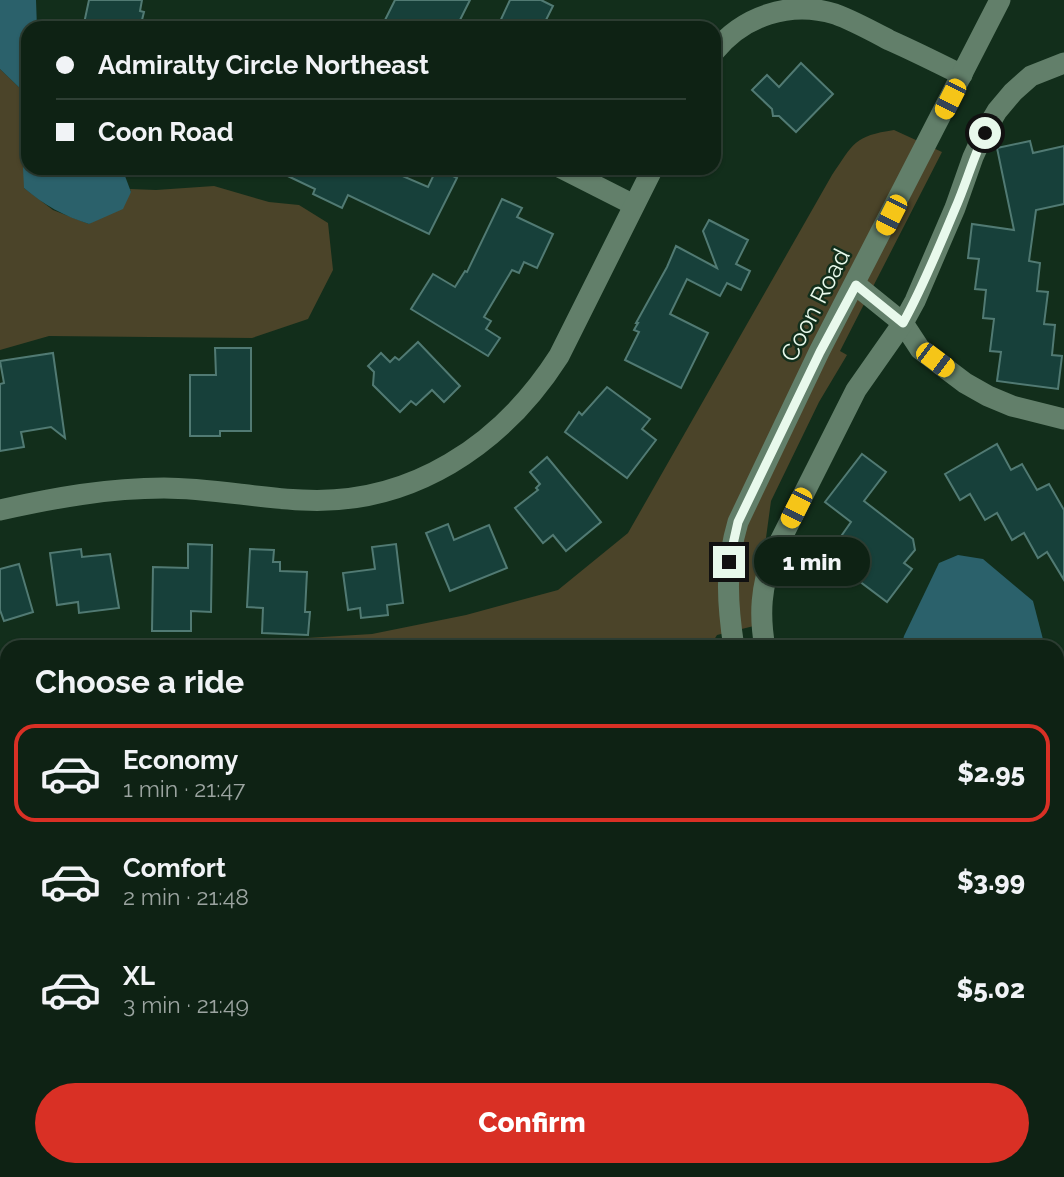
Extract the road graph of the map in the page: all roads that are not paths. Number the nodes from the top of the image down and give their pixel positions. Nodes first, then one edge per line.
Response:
1 (1000, 0) edge
2 (721, 43) edge
3 (1064, 63) edge
4 (962, 75) junction
5 (575, 175) edge
6 (649, 175) edge
7 (634, 205) junction
8 (856, 285) junction
9 (903, 323) junction
10 (1064, 419) edge
11 (0, 510) edge
12 (733, 640) edge
13 (764, 640) edge

1 - 4 street, Coon Road
2 - 4 street
3 - 9 street
4 - 8 street, Coon Road
5 - 7 street
6 - 7 street
7 - 11 street
8 - 9 street
8 - 12 street, Coon Road
9 - 10 street
9 - 13 street

